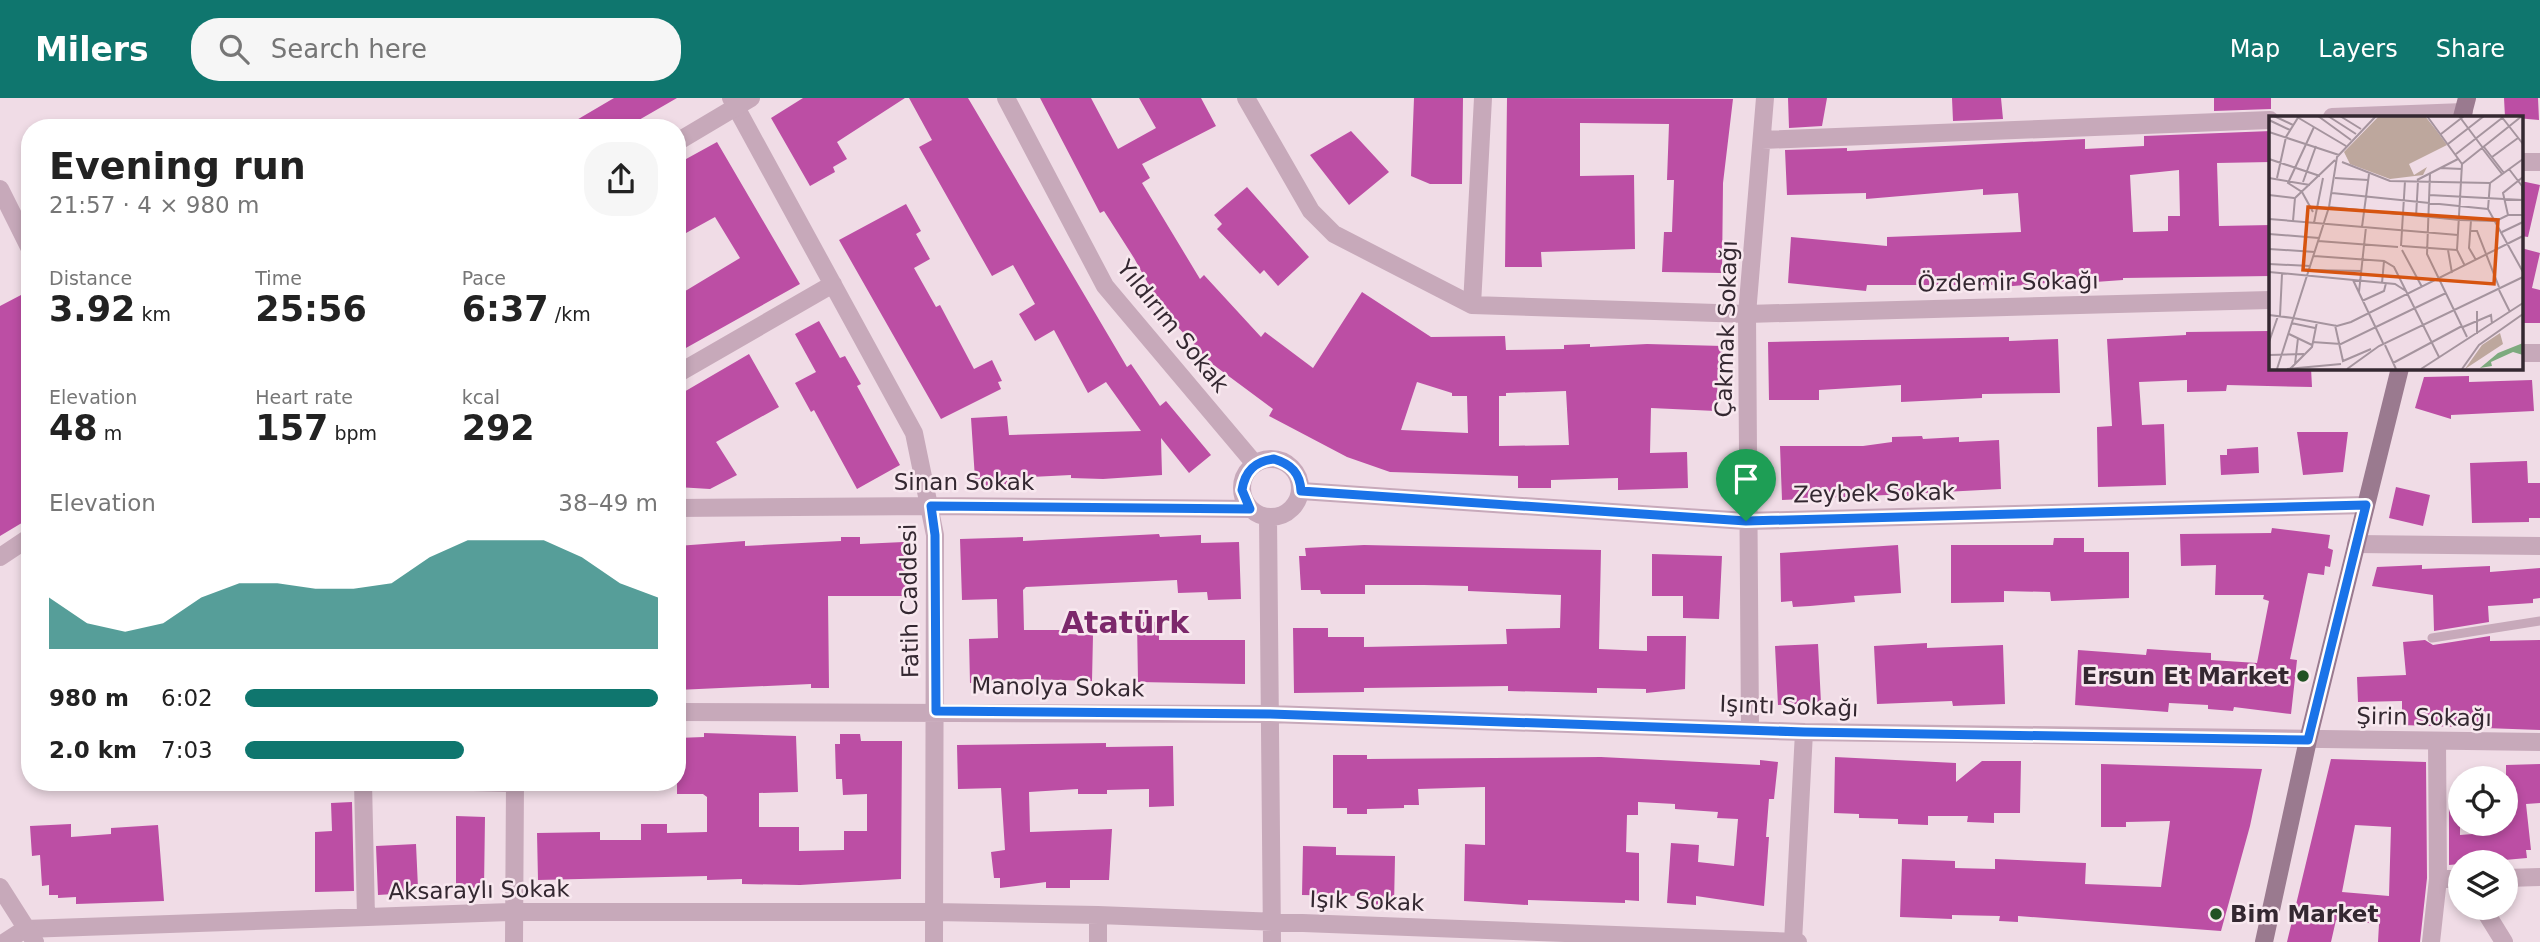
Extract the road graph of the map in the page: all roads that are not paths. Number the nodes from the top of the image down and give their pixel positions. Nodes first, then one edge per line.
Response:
1 (1006, 98) edge
2 (1246, 98) edge
3 (1483, 98) edge
4 (1765, 98) edge
5 (739, 101) edge
6 (2464, 109) edge
7 (2348, 116) edge
8 (2269, 120) edge
9 (686, 136) edge
10 (1762, 140) junction
11 (2522, 162) edge
12 (2540, 162) edge
13 (0, 190) edge
14 (21, 231) edge
15 (833, 284) junction
16 (2269, 300) edge
17 (1472, 305) junction
18 (1747, 314) junction
19 (2522, 353) edge
20 (2540, 353) edge
21 (686, 369) edge
22 (2400, 369) edge
23 (1255, 464) junction
24 (1301, 491) junction
25 (2366, 505) junction
26 (931, 506) junction
27 (686, 508) edge
28 (1250, 509) junction
29 (1268, 517) junction
30 (1746, 521) junction
31 (21, 543) edge
32 (2356, 544) junction
33 (2540, 546) edge
34 (0, 556) edge
35 (2540, 621) edge
36 (2432, 638) dead end
37 (936, 711) junction
38 (686, 712) edge
39 (1269, 714) junction
40 (1750, 729) junction
41 (1804, 732) junction
42 (2308, 740) junction
43 (2437, 741) junction
44 (2540, 742) edge
45 (363, 791) edge
46 (515, 791) edge
47 (2540, 877) edge
48 (2518, 878) edge
49 (2438, 879) junction
50 (2448, 879) edge
51 (0, 887) edge
52 (513, 912) junction
53 (934, 912) junction
54 (1098, 915) junction
55 (366, 917) junction
56 (2490, 920) edge
57 (1272, 922) junction
58 (30, 935) edge
59 (5, 942) edge
60 (514, 942) edge
61 (934, 942) edge
62 (1098, 942) edge
63 (1272, 942) edge
64 (1795, 942) edge
65 (2264, 942) edge
66 (2431, 942) edge
67 (2504, 942) edge

1 - 23 street, Yıldırım Sokak
2 - 17 street
3 - 17 street
4 - 10 street, Çakmak Sokağı
5 - 9 street
5 - 15 street, Fatih Caddesi
6 - 7 street
8 - 10 street
10 - 18 street, Çakmak Sokağı
11 - 12 street
13 - 14 street
15 - 21 street
15 - 26 street, Fatih Caddesi
16 - 18 street, Özdemir Sokağı
17 - 18 street, Özdemir Sokağı
18 - 30 street, Çakmak Sokağı
19 - 20 street
22 - 25 main road
23 - 24 street
23 - 28 street
24 - 29 street
24 - 30 street, Zeybek Sokak
25 - 30 street, Zeybek Sokak
25 - 32 main road
26 - 27 street, Sinan Sokak
26 - 28 street, Sinan Sokak
26 - 37 street, Fatih Caddesi
28 - 29 street
29 - 39 street
30 - 40 street, Çakmak Sokağı
31 - 34 street
32 - 33 street
32 - 42 main road
35 - 36 lane
37 - 38 street, Manolya Sokak
37 - 39 street, Manolya Sokak
37 - 53 street, Fatih Caddesi
39 - 40 street, Işıntı Sokağı
39 - 57 street
40 - 41 street, Işıntı Sokağı
41 - 42 street, Işıntı Sokağı
41 - 64 street
42 - 43 street, Şirin Sokağı
42 - 65 main road
43 - 44 street, Şirin Sokağı
43 - 49 street
45 - 55 street
46 - 52 street
47 - 48 street
49 - 50 street
49 - 66 street
51 - 58 street
52 - 53 street, Aksaraylı Sokak
52 - 55 street, Aksaraylı Sokak
52 - 60 street
53 - 54 street, Işık Sokak
53 - 61 street, Fatih Caddesi
54 - 57 street, Işık Sokak
54 - 62 street
55 - 58 street, Aksaraylı Sokak
56 - 67 street
57 - 63 street
57 - 64 street, Işık Sokak
58 - 59 street

